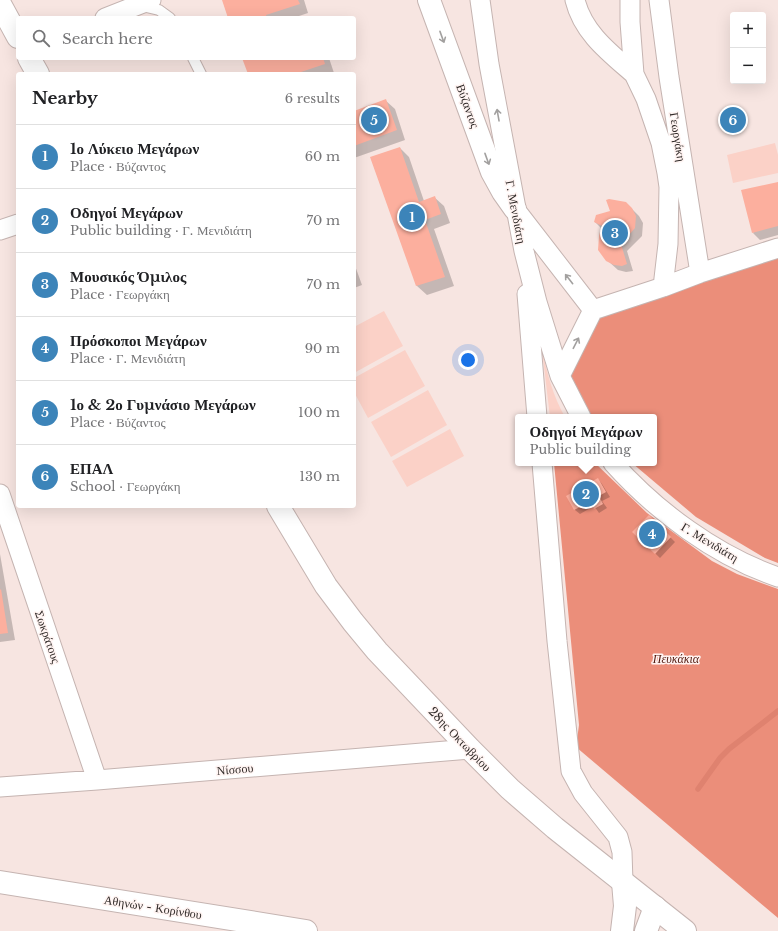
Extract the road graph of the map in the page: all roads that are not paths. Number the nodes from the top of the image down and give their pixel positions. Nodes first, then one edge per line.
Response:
1 (429, 0) edge
2 (480, 0) edge
3 (575, 0) edge
4 (630, 0) edge
5 (659, 0) edge
6 (142, 2) edge
7 (0, 4) edge
8 (110, 16) edge
9 (167, 16) edge
10 (16, 33) edge
11 (31, 60) edge
12 (194, 60) edge
13 (37, 72) edge
14 (200, 72) edge
15 (634, 74) junction
16 (515, 209) junction
17 (16, 225) edge
18 (0, 230) edge
19 (778, 248) edge
20 (524, 251) junction
21 (700, 273) junction
22 (663, 287) junction
23 (593, 310) junction
24 (560, 376) junction
25 (538, 414) edge
26 (579, 414) edge
27 (542, 466) edge
28 (616, 466) edge
29 (6, 503) edge
30 (279, 508) edge
31 (778, 577) edge
32 (470, 749) junction
33 (97, 780) junction
34 (0, 786) edge
35 (0, 882) edge
36 (624, 882) junction
37 (655, 907) junction
38 (237, 925) edge
39 (306, 931) edge
40 (622, 931) edge
41 (646, 931) edge
42 (685, 931) edge

1 -> 16 street, Βύζαντος
16 -> 2 street, Γ. Μενιδιάτη
3 - 15 street
4 - 15 street
5 - 21 street, Γεωργάκη
6 - 8 street
6 - 9 lane
7 - 10 street
11 - 13 street
12 - 14 lane
15 - 22 street
16 - 20 street, Γ. Μενιδιάτη
23 -> 16 street
17 - 18 street
19 - 21 street
20 - 24 street, Γ. Μενιδιάτη
20 - 25 street
21 - 22 street
22 - 23 street
24 -> 23 street
24 - 26 street, Γ. Μενιδιάτη
27 - 36 street
28 - 31 street, Γ. Μενιδιάτη
29 - 33 street, Σωκράτους
30 - 32 street, 28ης Οκτωβρίου
32 - 33 street, Νίσσου
32 - 36 street, 28ης Οκτωβρίου
33 - 34 street, Νίσσου
35 - 38 street, Αθηνών - Κορίνθου
36 - 37 street, 28ης Οκτωβρίου
36 - 40 street
37 - 41 street
37 - 42 street, 28ης Οκτωβρίου
38 - 39 street, Αθηνών - Κορίνθου

